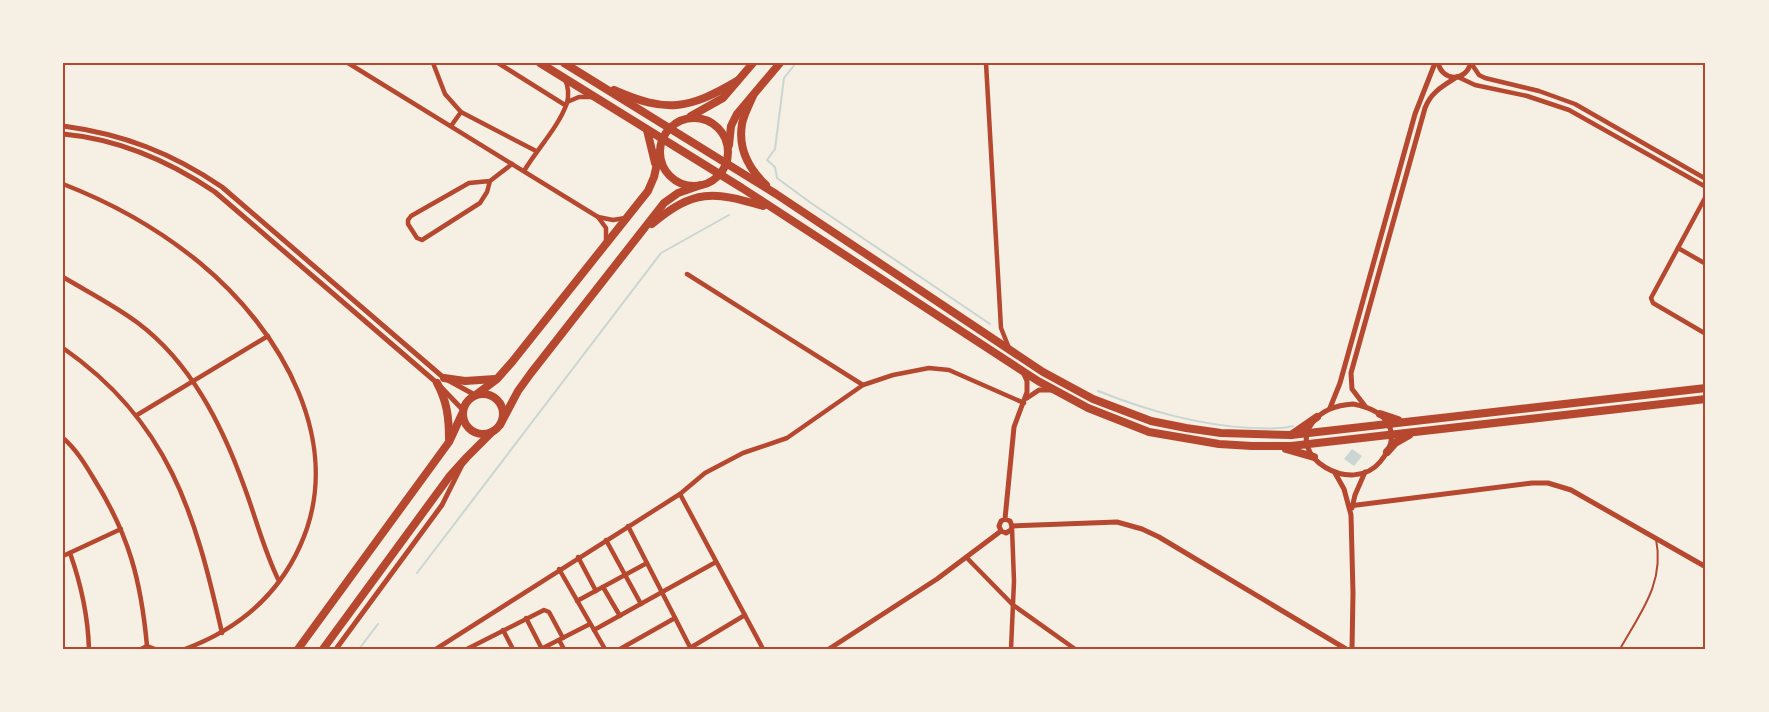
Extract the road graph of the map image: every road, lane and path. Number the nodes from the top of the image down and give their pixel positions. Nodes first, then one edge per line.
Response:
1 (348, 63) edge
2 (432, 63) edge
3 (498, 63) edge
4 (540, 63) edge
5 (564, 63) edge
6 (753, 63) edge
7 (780, 63) edge
8 (986, 63) edge
9 (1436, 63) edge
10 (1471, 63) edge
11 (585, 76) junction
12 (1458, 77) junction
13 (565, 79) junction
14 (736, 81) junction
15 (753, 96) junction
16 (595, 97) junction
17 (566, 104) junction
18 (461, 112) junction
19 (687, 118) junction
20 (63, 126) edge
21 (451, 126) junction
22 (669, 128) junction
23 (647, 130) junction
24 (63, 134) edge
25 (662, 138) junction
26 (536, 151) junction
27 (660, 151) junction
28 (728, 152) junction
29 (726, 163) junction
30 (512, 164) junction
31 (656, 168) junction
32 (524, 171) junction
33 (719, 174) junction
34 (1706, 179) edge
35 (490, 181) junction
36 (63, 184) edge
37 (701, 185) junction
38 (1706, 187) edge
39 (776, 194) junction
40 (1706, 196) edge
41 (773, 209) junction
42 (598, 217) junction
43 (627, 217) junction
44 (638, 236) junction
45 (606, 244) junction
46 (1678, 248) junction
47 (1706, 264) edge
48 (687, 274) dead end
49 (63, 277) edge
50 (1705, 333) edge
51 (268, 336) junction
52 (63, 348) edge
53 (1009, 348) junction
54 (1023, 371) junction
55 (496, 379) junction
56 (441, 380) junction
57 (194, 382) junction
58 (863, 385) junction
59 (1706, 388) edge
60 (1053, 390) junction
61 (476, 394) junction
62 (1706, 399) edge
63 (1025, 400) junction
64 (1365, 406) junction
65 (1330, 408) junction
66 (462, 412) junction
67 (1380, 414) junction
68 (137, 415) junction
69 (1317, 417) junction
70 (1412, 422) junction
71 (1389, 423) junction
72 (500, 425) junction
73 (492, 432) junction
74 (1414, 433) junction
75 (1290, 435) junction
76 (1305, 435) junction
77 (1392, 435) junction
78 (63, 438) edge
79 (449, 442) junction
80 (1306, 444) junction
81 (1276, 446) junction
82 (1388, 452) junction
83 (1314, 456) junction
84 (467, 457) junction
85 (1365, 472) junction
86 (1335, 473) junction
87 (680, 494) junction
88 (1351, 506) junction
89 (1005, 519) junction
90 (628, 526) junction
91 (1012, 527) junction
92 (122, 529) junction
93 (1001, 531) junction
94 (1656, 539) junction
95 (606, 540) junction
96 (70, 553) junction
97 (63, 556) edge
98 (578, 557) junction
99 (967, 558) junction
100 (716, 562) junction
101 (647, 563) junction
102 (1706, 567) edge
103 (558, 569) junction
104 (626, 575) junction
105 (279, 581) junction
106 (603, 587) junction
107 (597, 591) junction
108 (662, 592) junction
109 (577, 601) junction
110 (641, 604) junction
111 (1012, 605) junction
112 (745, 615) junction
113 (620, 616) junction
114 (526, 618) junction
115 (675, 618) junction
116 (590, 624) junction
117 (503, 630) junction
118 (594, 630) junction
119 (222, 633) junction
120 (561, 639) junction
121 (481, 642) junction
122 (147, 646) junction
123 (690, 647) edge
124 (89, 649) edge
125 (141, 649) edge
126 (155, 649) edge
127 (185, 649) edge
128 (298, 649) edge
129 (323, 649) edge
130 (336, 649) edge
131 (436, 649) edge
132 (467, 649) edge
133 (484, 649) edge
134 (513, 649) edge
135 (542, 649) edge
136 (564, 649) edge
137 (605, 649) edge
138 (620, 649) edge
139 (681, 649) edge
140 (763, 649) edge
141 (829, 649) edge
142 (1011, 649) edge
143 (1075, 649) edge
144 (1346, 649) edge
145 (1352, 649) edge
146 (1620, 649) edge

1 - 21 street
2 - 18 street
3 - 17 street
4 - 13 highway
5 - 11 highway
6 - 14 highway
7 - 15 highway
8 - 53 street
9 - 12 street
9 - 65 street
10 - 12 street
10 - 34 street
11 - 14 highway
11 - 22 highway
12 - 38 street
12 - 64 street
13 - 16 highway
13 - 17 street
14 - 19 highway
15 - 28 highway
15 - 39 highway
16 - 17 street
16 - 23 highway
17 - 26 street
18 - 21 street
18 - 26 street
19 - 22 highway
19 - 28 highway
20 - 56 street
21 - 30 street
22 - 25 highway
22 - 29 highway
23 - 25 highway
23 - 31 highway
24 - 56 street
25 - 27 highway
25 - 33 highway
26 - 32 street
27 - 31 highway
27 - 37 highway
28 - 29 highway
29 - 33 highway
29 - 39 highway
30 - 32 street
30 - 35 street
31 - 43 highway
32 - 42 street
33 - 37 highway
33 - 41 highway
35 - 35 street
36 - 51 street
37 - 44 highway
39 - 53 highway
40 - 46 street
41 - 44 highway
41 - 54 highway
42 - 43 street
42 - 45 street
43 - 45 highway
44 - 72 highway
45 - 55 highway
46 - 47 street
46 - 50 street
48 - 58 street
49 - 57 street
51 - 57 street
51 - 105 street
52 - 68 street
53 - 75 highway
54 - 60 highway
54 - 63 street
55 - 56 highway
55 - 61 highway
56 - 61 street
56 - 66 street
56 - 79 highway
57 - 68 street
57 - 105 street
58 - 63 street
58 - 87 street
59 - 70 highway
60 - 63 street
60 - 81 highway
61 - 66 highway
61 - 72 highway
62 - 74 highway
63 - 89 street
64 - 65 street
64 - 67 street
65 - 69 street
66 - 73 highway
66 - 79 highway
67 - 70 highway
67 - 71 street
68 - 119 street
69 - 75 highway
69 - 76 street
70 - 71 highway
71 - 76 highway
71 - 77 street
72 - 73 highway
73 - 84 highway
74 - 77 highway
74 - 82 highway
75 - 76 highway
76 - 80 street
77 - 80 highway
77 - 82 street
78 - 92 street
79 - 128 highway
80 - 81 highway
80 - 83 street
81 - 83 highway
82 - 85 street
83 - 86 street
84 - 129 highway
84 - 130 street
85 - 86 street
85 - 88 street
86 - 88 street
87 - 90 street
87 - 100 street
88 - 94 street
88 - 145 street
89 - 91 street
89 - 93 street
90 - 95 street
90 - 101 street
91 - 93 street
91 - 111 street
91 - 144 street
92 - 96 street
92 - 122 street
93 - 99 street
94 - 102 street
94 - 146 lane
95 - 98 street
95 - 104 street
96 - 97 street
96 - 124 street
98 - 103 street
98 - 107 street
99 - 111 street
99 - 141 street
100 - 108 street
100 - 112 street
101 - 104 street
101 - 108 street
103 - 109 street
103 - 131 street
104 - 106 street
104 - 110 street
105 - 119 street
106 - 107 street
106 - 113 street
107 - 109 street
108 - 110 street
108 - 115 street
109 - 116 street
110 - 113 street
111 - 142 street
111 - 143 street
112 - 123 street
112 - 140 street
113 - 118 street
114 - 117 street
114 - 120 street
114 - 135 street
115 - 123 street
115 - 138 street
116 - 118 street
116 - 120 street
117 - 121 street
117 - 134 street
118 - 137 street
119 - 127 street
120 - 135 street
120 - 136 street
121 - 132 street
121 - 133 street
122 - 125 street
122 - 126 street
123 - 139 street

